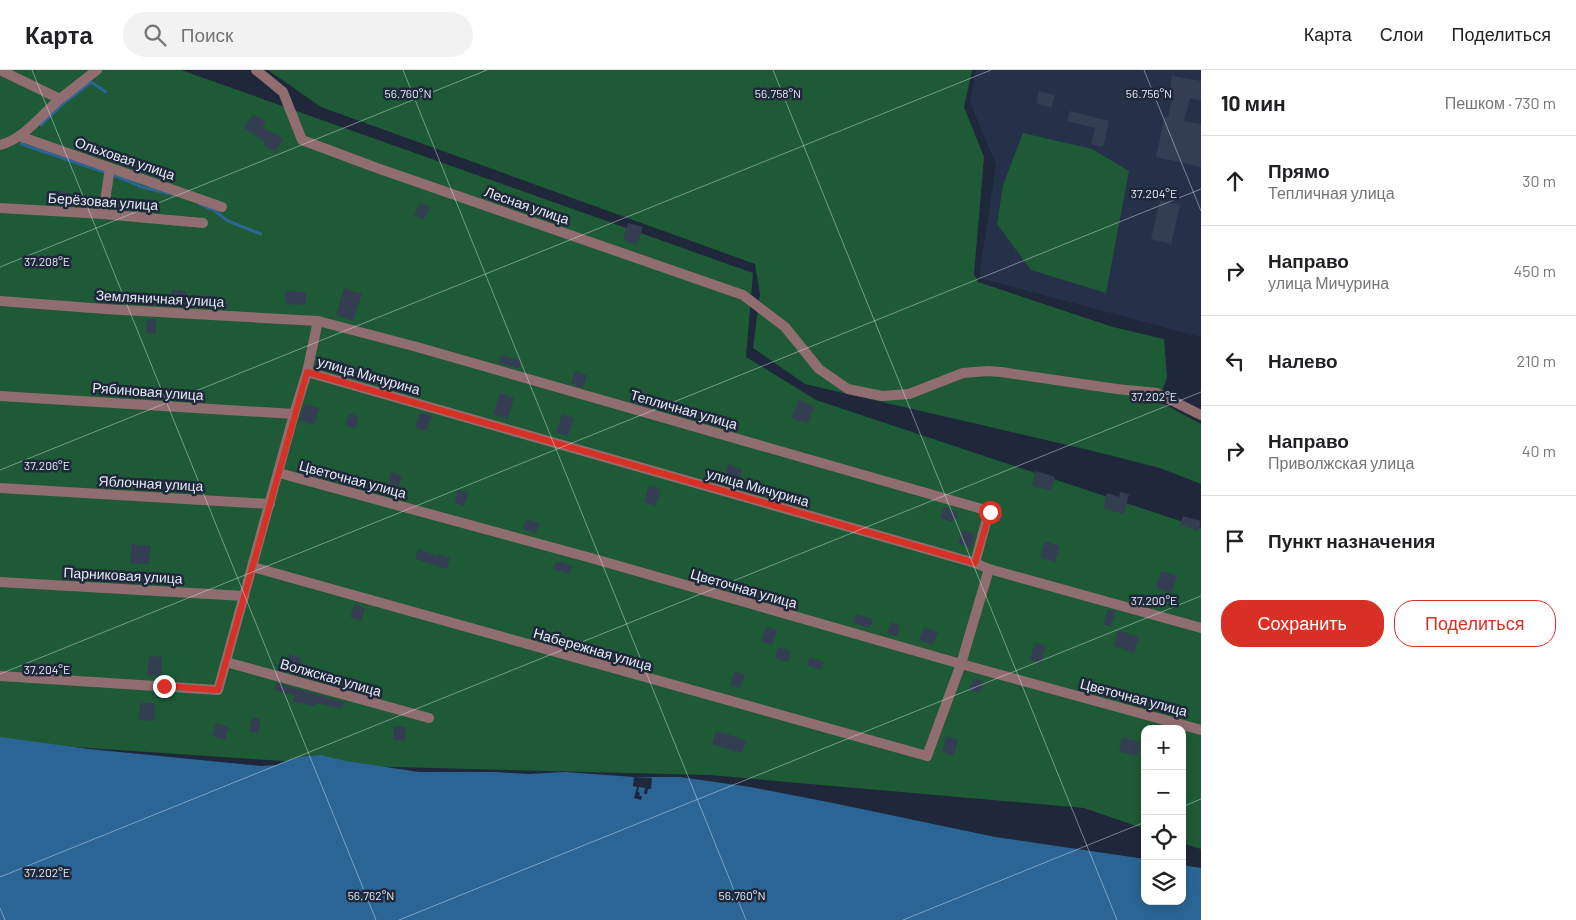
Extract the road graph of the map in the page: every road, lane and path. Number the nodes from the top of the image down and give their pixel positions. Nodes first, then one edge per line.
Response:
1 (0, 70) edge
2 (98, 70) edge
3 (256, 70) edge
4 (60, 99) junction
5 (19, 136) junction
6 (0, 145) edge
7 (110, 168) junction
8 (222, 207) dead end
9 (0, 208) edge
10 (103, 214) junction
11 (203, 223) dead end
12 (0, 301) edge
13 (318, 321) junction
14 (307, 372) junction
15 (0, 396) edge
16 (294, 414) junction
17 (1201, 415) edge
18 (279, 473) junction
19 (0, 488) edge
20 (270, 504) junction
21 (975, 563) junction
22 (253, 567) junction
23 (989, 569) junction
24 (0, 582) edge
25 (244, 596) junction
26 (1201, 628) edge
27 (226, 662) junction
28 (961, 664) junction
29 (0, 676) edge
30 (429, 718) dead end
31 (1201, 730) edge

1 - 4 street
2 - 4 street
3 - 17 street, Лесная улица
4 - 5 street
5 - 6 street
5 - 7 street, Ольховая улица
7 - 8 street, Ольховая улица
7 - 10 street
9 - 10 street, Берёзовая улица
10 - 11 street, Берёзовая улица
12 - 13 street, Земляничная улица
13 - 14 street
13 - 21 street, Тепличная улица
14 - 16 street
14 - 21 street, улица Мичурина
15 - 16 street, Рябиновая улица
16 - 18 street
18 - 20 street
18 - 28 street, Цветочная улица
19 - 20 street, Яблочная улица
20 - 22 street
21 - 23 street, улица Мичурина
22 - 25 street
22 - 28 street, Набережная улица
23 - 26 street, улица Мичурина
23 - 28 street
24 - 25 street, Парниковая улица
25 - 27 street
27 - 29 street
27 - 30 street, Волжская улица
28 - 31 street, Цветочная улица

